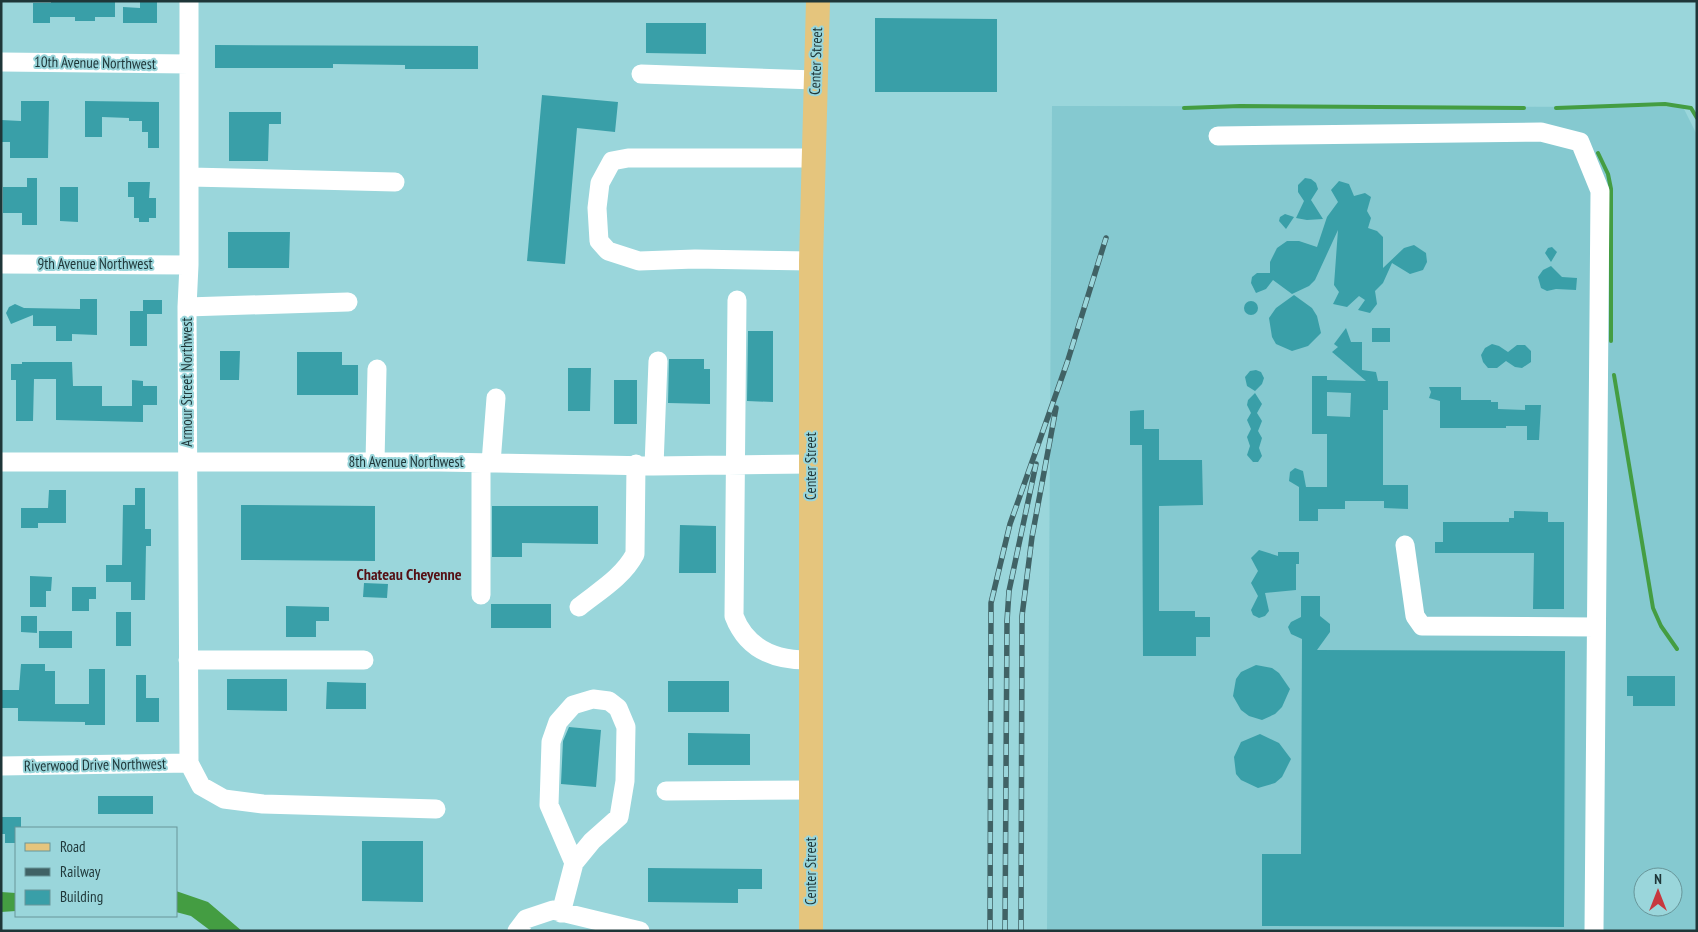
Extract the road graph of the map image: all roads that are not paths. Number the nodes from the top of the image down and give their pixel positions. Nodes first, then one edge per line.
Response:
1 (189, 1) edge
2 (818, 1) edge
3 (1, 62) edge
4 (189, 64) junction
5 (641, 74) dead end
6 (816, 80) junction
7 (1218, 136) dead end
8 (812, 158) junction
9 (190, 178) junction
10 (395, 182) dead end
11 (811, 261) junction
12 (1, 264) edge
13 (189, 265) junction
14 (737, 300) dead end
15 (348, 302) dead end
16 (187, 307) junction
17 (658, 361) dead end
18 (377, 369) dead end
19 (496, 398) dead end
20 (1, 462) edge
21 (188, 462) junction
22 (376, 462) junction
23 (486, 463) junction
24 (811, 464) junction
25 (645, 465) junction
26 (736, 465) junction
27 (1405, 545) dead end
28 (481, 595) dead end
29 (579, 607) dead end
30 (1596, 627) junction
31 (188, 660) junction
32 (364, 660) dead end
33 (811, 660) junction
34 (189, 764) junction
35 (1, 766) edge
36 (810, 790) junction
37 (666, 791) dead end
38 (436, 809) dead end
39 (574, 863) junction
40 (561, 913) junction
41 (517, 931) edge
42 (640, 931) edge
43 (810, 931) edge
44 (1594, 931) edge

1 - 4 street, Armour Street Northwest
2 - 6 main road, Center Street
3 - 4 street, 10th Avenue Northwest
4 - 9 street, Armour Street Northwest
5 - 6 street
6 - 8 main road, Center Street
7 - 30 street
8 - 11 main road, Center Street
8 - 11 street
9 - 10 street
9 - 13 street, Armour Street Northwest
11 - 24 main road, Center Street
12 - 13 street, 9th Avenue Northwest
13 - 16 street, Armour Street Northwest
14 - 26 street
15 - 16 street
16 - 21 street, Armour Street Northwest
17 - 25 street
18 - 22 street
19 - 23 street
20 - 21 street, 8th Avenue Northwest
21 - 22 street, 8th Avenue Northwest
21 - 31 street, Armour Street Northwest
22 - 23 street, 8th Avenue Northwest
23 - 25 street, 8th Avenue Northwest
23 - 28 street
24 - 26 street, 8th Avenue Northwest
24 - 33 main road, Center Street
25 - 26 street, 8th Avenue Northwest
25 - 29 street
26 - 33 street
27 - 30 street
30 - 44 street
31 - 32 street
31 - 34 street, Armour Street Northwest
33 - 36 main road, Center Street
34 - 35 street, Riverwood Drive Northwest
34 - 38 street
36 - 37 street
36 - 43 main road, Center Street
39 - 39 street
39 - 40 street
40 - 41 street
40 - 42 street

